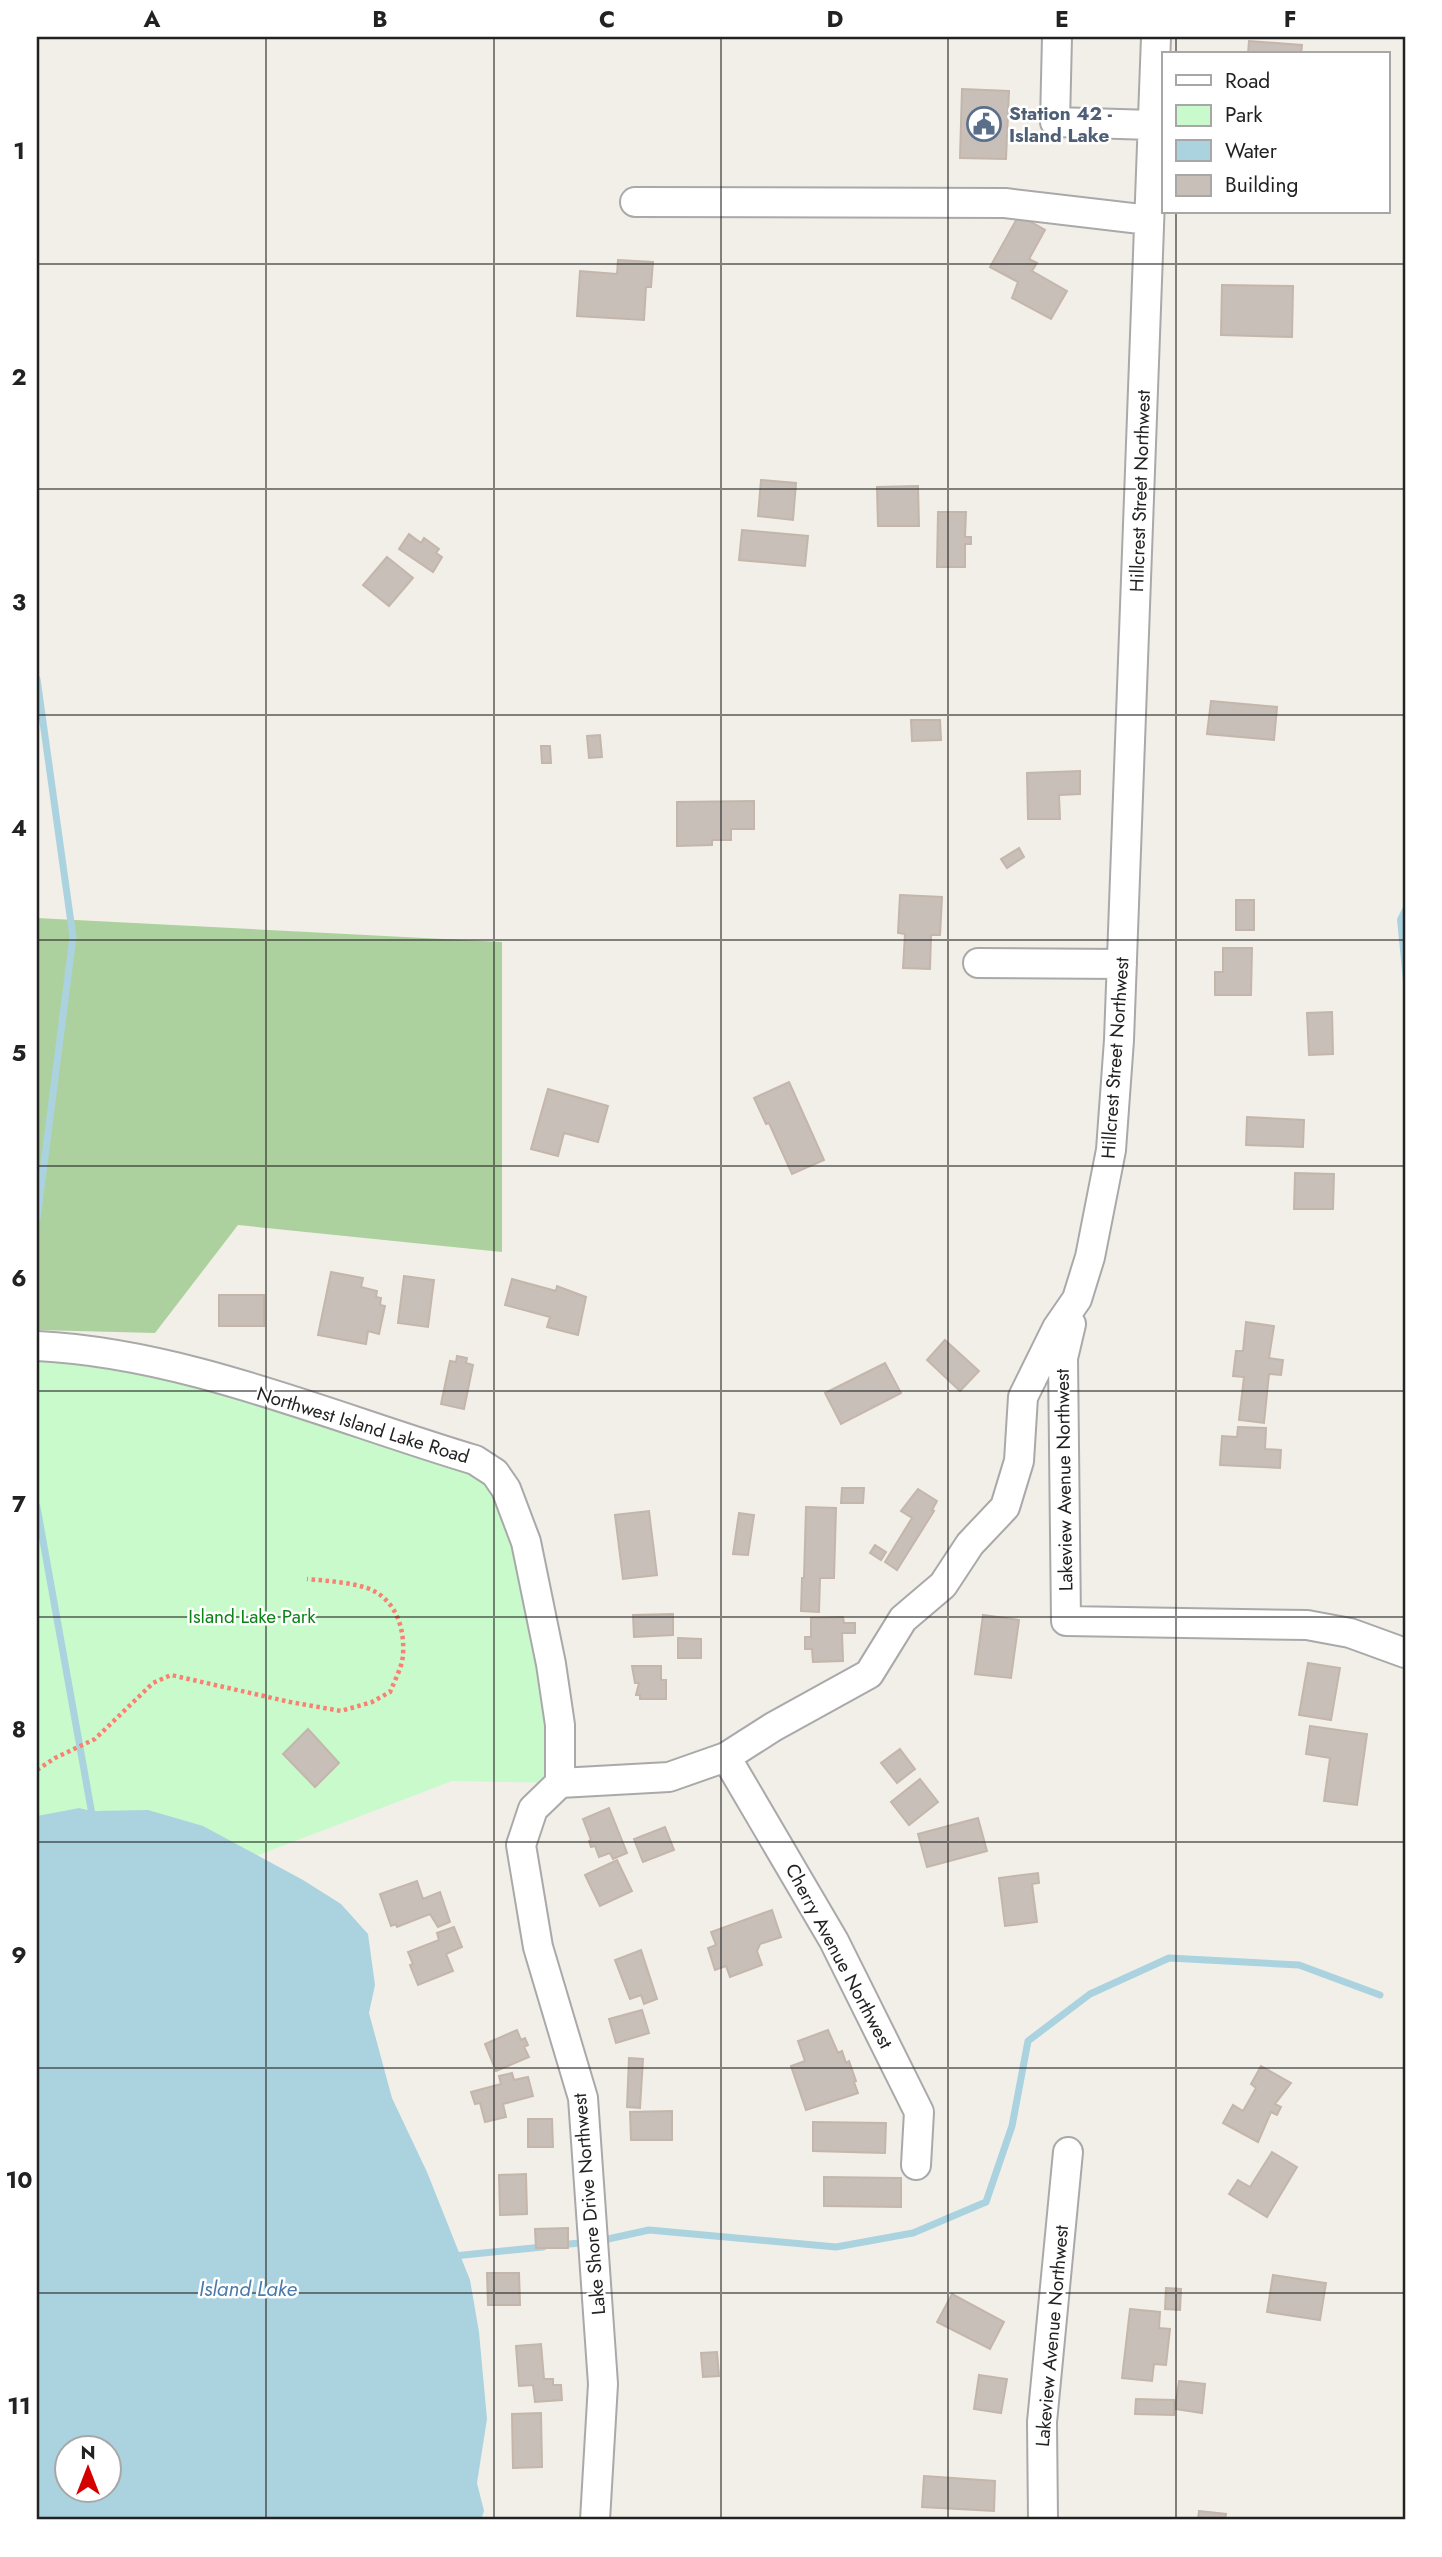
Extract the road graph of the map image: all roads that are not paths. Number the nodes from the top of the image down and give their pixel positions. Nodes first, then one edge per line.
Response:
1 (1056, 37) edge
2 (1156, 37) edge
3 (1152, 125) junction
4 (635, 202) dead end
5 (1149, 220) junction
6 (978, 963) dead end
7 (1122, 964) junction
8 (1077, 1299) junction
9 (37, 1346) edge
10 (1405, 1653) edge
11 (726, 1757) junction
12 (560, 1783) junction
13 (1068, 2152) dead end
14 (916, 2165) dead end
15 (595, 2520) edge
16 (1043, 2520) edge

1 - 3 street
2 - 3 street, Hillcrest Street Northwest
3 - 5 street, Hillcrest Street Northwest
4 - 5 street
5 - 7 street, Hillcrest Street Northwest
6 - 7 street
7 - 8 street, Hillcrest Street Northwest
8 - 10 street, Lakeview Avenue Northwest
8 - 11 street, Hillcrest Street Northwest
9 - 12 street, Northwest Island Lake Road
11 - 12 street, Hillcrest Street Northwest
11 - 14 street, Cherry Avenue Northwest
12 - 15 street, Lake Shore Drive Northwest
13 - 16 street, Lakeview Avenue Northwest

